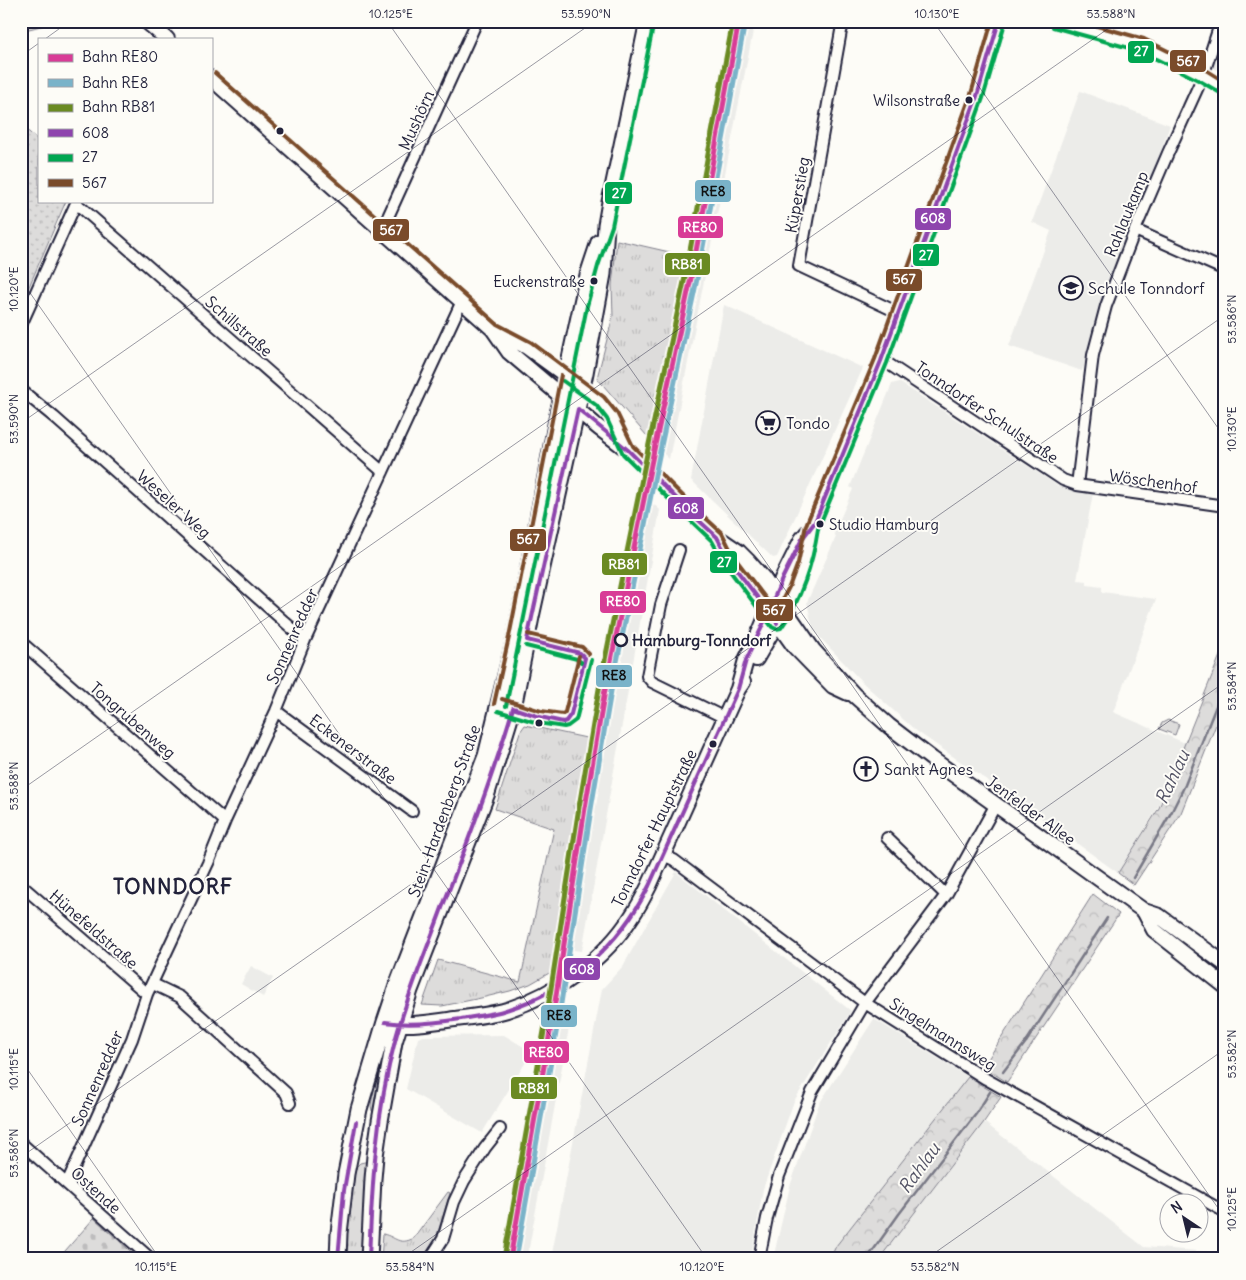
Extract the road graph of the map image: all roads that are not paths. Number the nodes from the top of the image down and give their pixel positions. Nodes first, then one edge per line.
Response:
1 (146, 21) edge
2 (476, 21) edge
3 (648, 21) edge
4 (845, 21) edge
5 (999, 21) edge
6 (1055, 21) edge
7 (1221, 21) edge
8 (166, 38) edge
9 (1203, 76) junction
10 (212, 79) edge
11 (1225, 89) edge
12 (76, 202) edge
13 (606, 225) junction
14 (382, 230) junction
15 (1135, 230) junction
16 (1225, 270) edge
17 (462, 301) junction
18 (898, 313) junction
19 (21, 325) edge
20 (493, 330) junction
21 (881, 361) junction
22 (567, 376) junction
23 (582, 387) junction
24 (21, 390) edge
25 (562, 397) junction
26 (578, 410) junction
27 (628, 450) junction
28 (382, 472) junction
29 (1077, 484) junction
30 (1225, 506) edge
31 (812, 528) junction
32 (717, 537) junction
33 (679, 550) dead end
34 (775, 595) junction
35 (785, 610) junction
36 (769, 611) junction
37 (777, 623) junction
38 (306, 640) junction
39 (21, 642) edge
40 (738, 689) junction
41 (854, 696) junction
42 (276, 711) junction
43 (725, 718) junction
44 (995, 806) junction
45 (412, 812) dead end
46 (225, 821) junction
47 (887, 838) dead end
48 (663, 855) junction
49 (21, 885) edge
50 (946, 895) junction
51 (1144, 912) junction
52 (1225, 964) edge
53 (153, 984) junction
54 (1225, 986) edge
55 (147, 994) junction
56 (865, 1004) junction
57 (392, 1023) junction
58 (290, 1103) dead end
59 (500, 1129) dead end
60 (21, 1143) edge
61 (67, 1183) junction
62 (1225, 1212) edge
63 (151, 1259) edge
64 (338, 1259) edge
65 (369, 1259) edge
66 (430, 1259) edge
67 (759, 1259) edge

1 - 8 main road
2 - 14 street, Mushörn
3 - 13 main road, Stein-Hardenberg-Straße
4 - 18 street, Küperstieg
5 - 18 main road, Tonndorfer Hauptstraße
6 - 9 street
7 - 9 street, Rahlaukamp
9 - 11 street
9 - 15 street, Rahlaukamp
10 - 14 main road
12 - 19 street
12 - 28 street, Schillstraße
13 - 22 main road, Stein-Hardenberg-Straße
13 - 23 main road, Stein-Hardenberg-Straße
14 - 17 main road
15 - 16 street
15 - 29 street, Rahlaukamp
17 - 20 main road
17 - 28 street, Sonnenredder
18 - 21 main road, Tonndorfer Hauptstraße
20 - 22 main road
20 - 25 main road
21 - 29 street, Tonndorfer Schulstraße
21 - 31 main road, Tonndorfer Hauptstraße
22 - 23 main road
22 - 25 main road, Stein-Hardenberg-Straße
23 - 26 main road, Stein-Hardenberg-Straße
23 - 27 main road
24 - 38 street, Weseler Weg
25 - 26 main road
25 - 57 main road, Stein-Hardenberg-Straße
26 - 27 main road
26 - 57 main road, Stein-Hardenberg-Straße
27 - 32 main road
28 - 38 street, Sonnenredder
29 - 30 street, Wöschenhof
31 - 34 main road, Tonndorfer Hauptstraße
31 - 35 main road, Tonndorfer Hauptstraße
32 - 34 main road, Jenfelder Allee
32 - 36 main road, Jenfelder Allee
33 - 43 street
34 - 35 main road, Jenfelder Allee
34 - 36 main road, Tonndorfer Hauptstraße
35 - 37 main road, Tonndorfer Hauptstraße
35 - 41 main road, Jenfelder Allee
36 - 37 main road, Jenfelder Allee
36 - 40 main road, Tonndorfer Hauptstraße
37 - 40 main road, Tonndorfer Hauptstraße
37 - 41 main road, Jenfelder Allee
38 - 42 street, Sonnenredder
39 - 46 street, Tongrubenweg
40 - 43 main road, Tonndorfer Hauptstraße
41 - 44 main road, Jenfelder Allee
42 - 45 street, Eckenerstraße
42 - 46 street, Sonnenredder
43 - 48 main road, Tonndorfer Hauptstraße
44 - 50 street
44 - 51 main road, Jenfelder Allee
46 - 53 street, Sonnenredder
47 - 50 street
48 - 56 street, Singelmannsweg
48 - 57 main road, Tonndorfer Hauptstraße
49 - 55 street, Hünefeldstraße
50 - 56 street
51 - 52 main road, Jenfelder Allee
51 - 54 main road, Jenfelder Allee
53 - 55 street, Sonnenredder
53 - 58 street
55 - 61 street, Sonnenredder
56 - 62 street, Singelmannsweg
56 - 67 street
57 - 64 main road, Stein-Hardenberg-Straße
57 - 65 main road, Stein-Hardenberg-Straße
59 - 66 street
60 - 61 street, Ostende
61 - 63 street, Ostende

